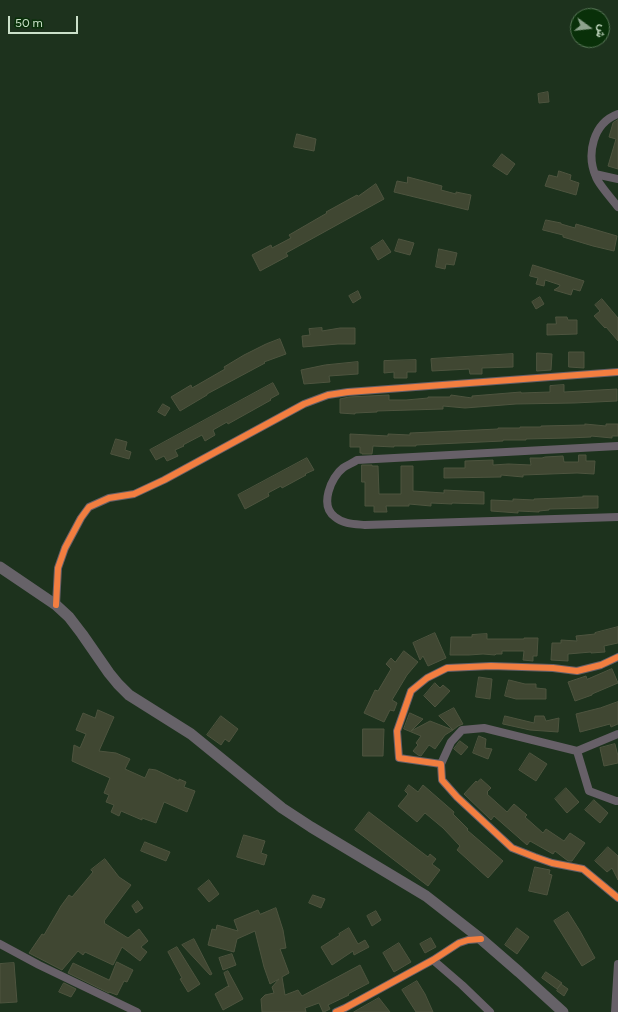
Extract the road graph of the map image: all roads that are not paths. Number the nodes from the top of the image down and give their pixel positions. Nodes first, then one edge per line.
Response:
1 (618, 114) edge
2 (595, 174) junction
3 (618, 179) edge
4 (618, 207) edge
5 (618, 372) edge
6 (618, 446) edge
7 (618, 518) edge
8 (0, 567) edge
9 (56, 606) junction
10 (618, 657) edge
11 (618, 734) edge
12 (577, 751) junction
13 (442, 764) junction
14 (618, 801) edge
15 (618, 898) edge
16 (481, 939) junction
17 (0, 944) edge
18 (433, 960) junction
19 (618, 964) edge
20 (136, 1012) edge
21 (336, 1012) edge
22 (490, 1012) edge
23 (563, 1012) edge
24 (615, 1012) edge

1 - 2 street
2 - 3 street
2 - 4 street
5 - 9 street
6 - 7 street
8 - 9 main road
9 - 16 main road
10 - 13 street
11 - 12 street
12 - 13 street
12 - 14 street
13 - 15 street
16 - 18 street
16 - 23 main road
17 - 20 street
18 - 21 street
18 - 22 street
19 - 24 street

